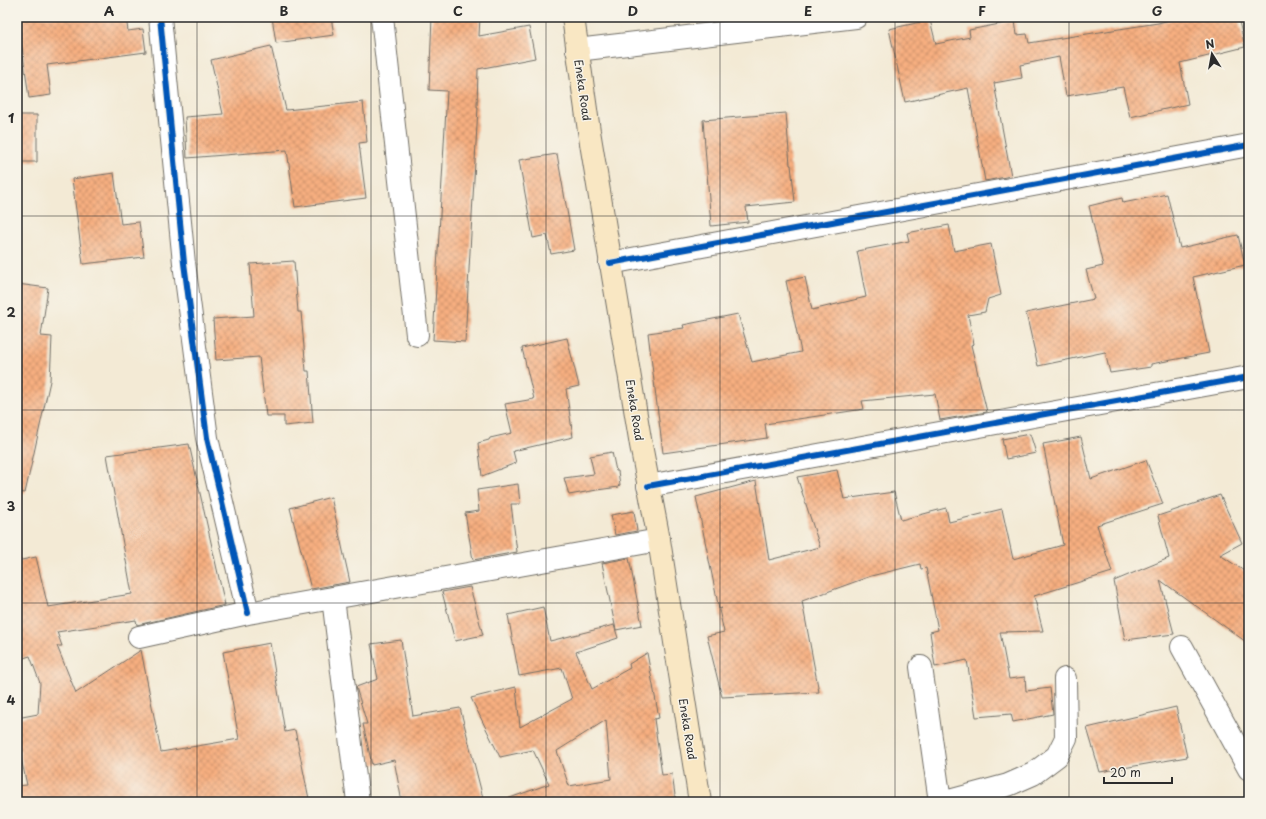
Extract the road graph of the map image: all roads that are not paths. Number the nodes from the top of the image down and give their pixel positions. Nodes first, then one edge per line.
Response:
1 (160, 17) edge
2 (382, 17) edge
3 (573, 17) edge
4 (856, 17) edge
5 (577, 50) junction
6 (1249, 145) edge
7 (610, 263) junction
8 (417, 334) dead end
9 (1249, 377) edge
10 (648, 486) junction
11 (659, 540) junction
12 (333, 598) junction
13 (248, 613) junction
14 (139, 638) dead end
15 (1182, 647) dead end
16 (921, 667) dead end
17 (1065, 679) dead end
18 (1249, 769) edge
19 (358, 802) edge
20 (700, 802) edge
21 (940, 802) edge
22 (945, 802) edge

1 - 13 street
2 - 8 street
3 - 5 main road, Eneka Road
4 - 5 street
5 - 7 main road, Eneka Road
6 - 7 street
7 - 10 main road, Eneka Road
9 - 10 street
10 - 11 main road, Eneka Road
11 - 12 street
11 - 20 main road, Eneka Road
12 - 13 street
12 - 19 street
13 - 14 street
15 - 18 street
16 - 21 street
17 - 22 street

